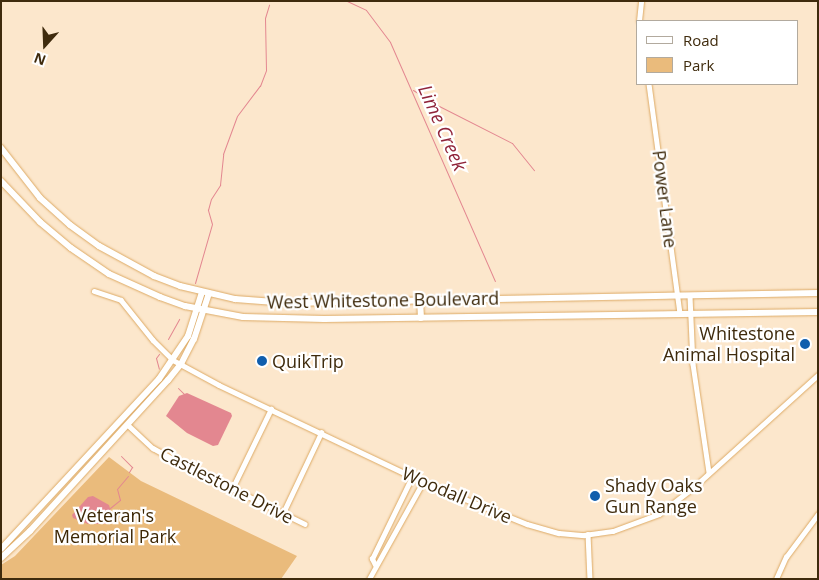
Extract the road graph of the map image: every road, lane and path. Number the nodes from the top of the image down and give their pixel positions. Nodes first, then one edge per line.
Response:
1 (642, 1) edge
2 (639, 20) edge
3 (649, 85) edge
4 (1, 148) edge
5 (1, 180) edge
6 (94, 291) dead end
7 (206, 293) junction
8 (818, 293) edge
9 (678, 296) junction
10 (690, 296) junction
11 (420, 299) junction
12 (197, 308) junction
13 (205, 310) junction
14 (818, 312) edge
15 (680, 314) junction
16 (690, 314) junction
17 (421, 318) junction
18 (173, 360) junction
19 (181, 364) junction
20 (818, 375) edge
21 (271, 409) junction
22 (128, 425) junction
23 (322, 433) junction
24 (709, 472) junction
25 (412, 478) junction
26 (423, 482) junction
27 (232, 489) junction
28 (283, 514) junction
29 (818, 514) edge
30 (305, 524) dead end
31 (588, 534) junction
32 (1, 549) edge
33 (1, 558) edge
34 (375, 565) junction
35 (369, 579) edge
36 (590, 579) edge
37 (776, 579) edge

1 - 2 street
3 - 9 street, Power Lane
4 - 7 main road, West Whitestone Boulevard
5 - 12 main road, West Whitestone Boulevard
6 - 18 street, Woodall Drive
7 - 11 main road, West Whitestone Boulevard
7 - 12 main road
7 - 13 main road
8 - 10 main road, West Whitestone Boulevard
9 - 10 main road, West Whitestone Boulevard
9 - 11 main road, West Whitestone Boulevard
9 - 15 street, Power Lane
10 - 16 street
11 - 17 main road
12 - 13 main road, West Whitestone Boulevard
12 - 18 main road
13 - 17 main road, West Whitestone Boulevard
13 - 19 main road
14 - 16 main road, West Whitestone Boulevard
15 - 16 main road, West Whitestone Boulevard
15 - 17 main road, West Whitestone Boulevard
16 - 24 street
18 - 19 street, Woodall Drive
18 - 32 main road
19 - 21 street, Woodall Drive
19 - 22 main road
20 - 24 street, Woodall Drive
21 - 23 street, Woodall Drive
21 - 27 street
22 - 27 street, Castlestone Drive
22 - 33 main road
23 - 25 street, Woodall Drive
23 - 28 street
24 - 31 street, Woodall Drive
25 - 26 street, Woodall Drive
25 - 34 street
26 - 31 street, Woodall Drive
26 - 34 street
27 - 28 street, Castlestone Drive
28 - 30 street, Castlestone Drive
29 - 37 street
31 - 36 street
34 - 35 street

